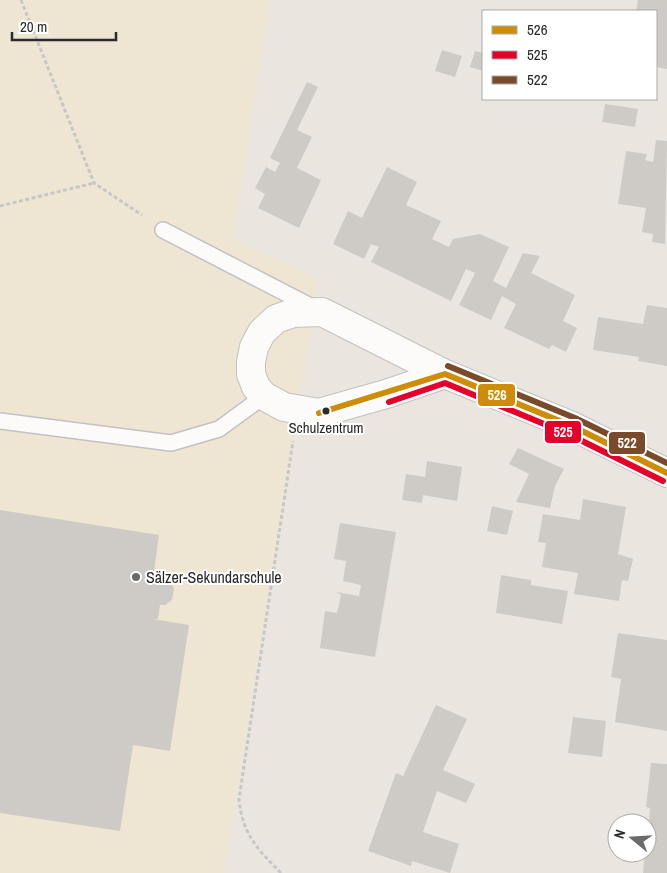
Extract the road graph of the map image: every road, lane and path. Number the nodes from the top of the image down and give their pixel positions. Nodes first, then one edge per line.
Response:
1 (22, 0) edge
2 (94, 183) junction
3 (0, 206) edge
4 (164, 230) joint
5 (322, 312) junction
6 (445, 374) junction
7 (264, 396) junction
8 (298, 410) junction
9 (0, 421) edge
10 (667, 473) edge
11 (280, 873) edge

1 - 2 path
2 - 3 path
2 - 4 path
4 - 5 lane
5 - 6 street
5 - 7 street
6 - 8 street
6 - 10 street
7 - 8 street
7 - 9 lane
8 - 11 path

